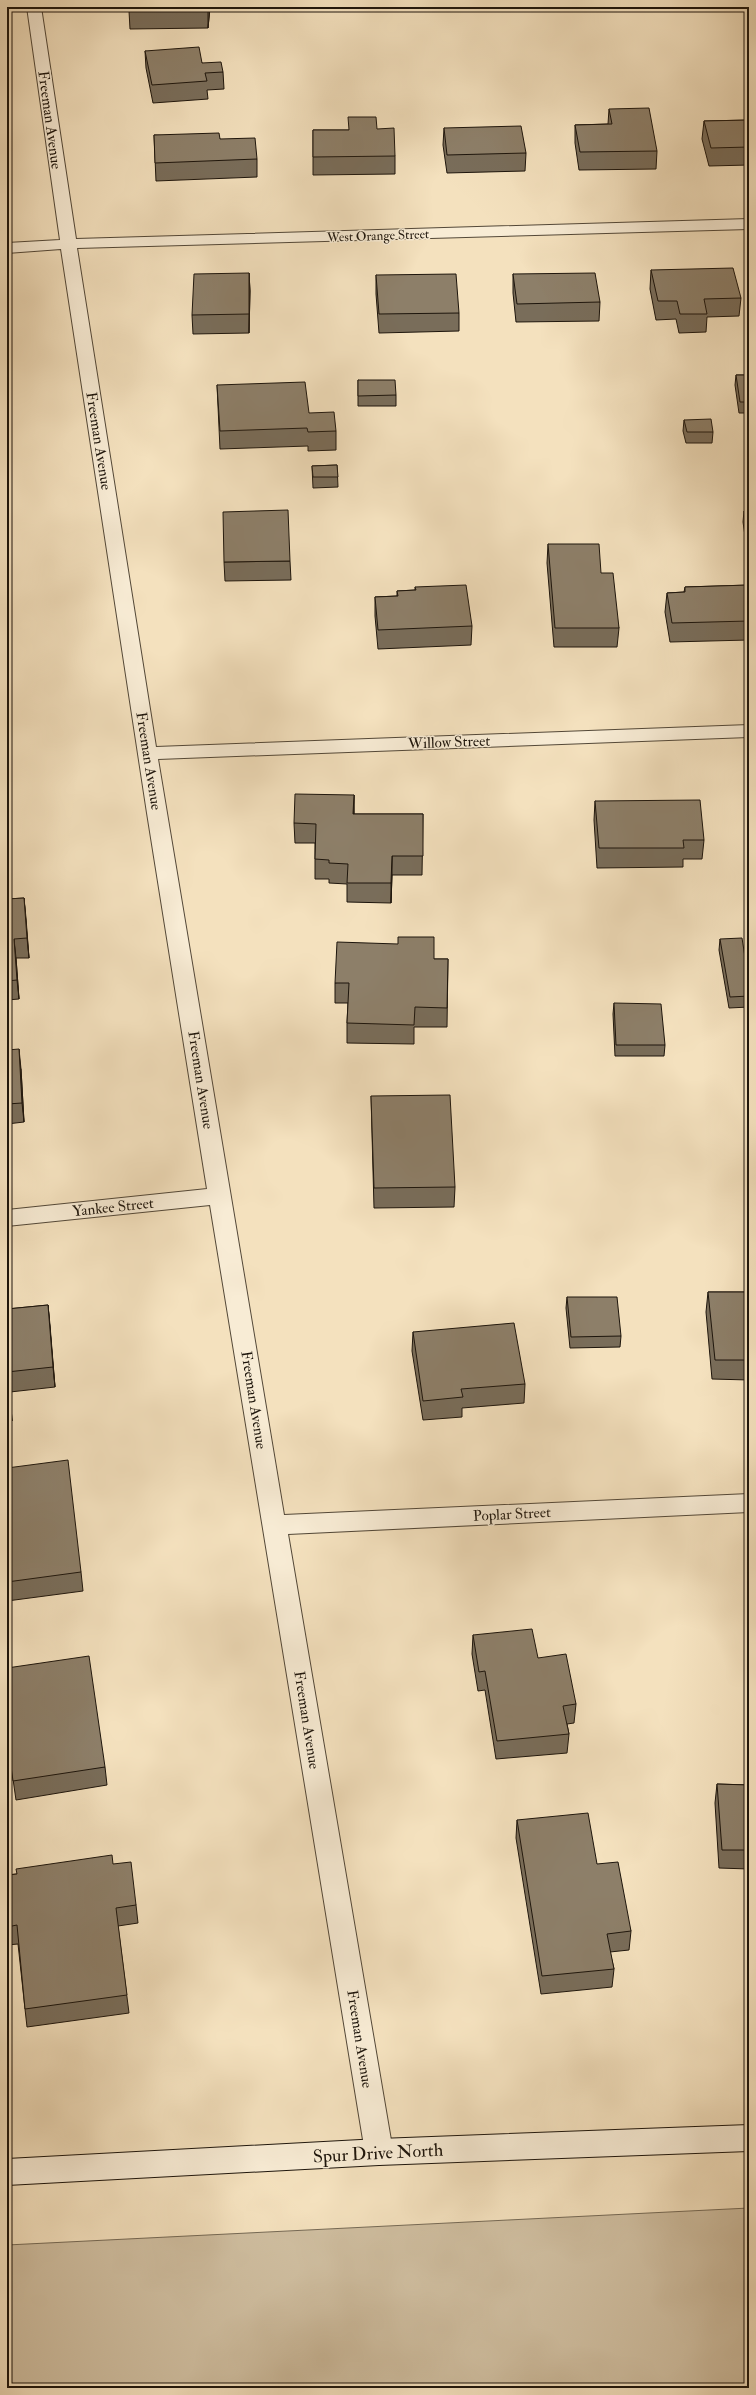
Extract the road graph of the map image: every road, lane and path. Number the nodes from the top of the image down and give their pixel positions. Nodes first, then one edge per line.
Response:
1 (34, 7) edge
2 (749, 224) edge
3 (68, 244) junction
4 (7, 248) edge
5 (749, 731) edge
6 (148, 753) junction
7 (220, 1196) junction
8 (7, 1218) edge
9 (749, 1503) edge
10 (274, 1525) junction
11 (749, 2138) edge
12 (379, 2152) junction
13 (7, 2172) edge

1 - 3 street, Freeman Avenue
2 - 3 street, West Orange Street
3 - 4 street, West Orange Street
3 - 6 street, Freeman Avenue
5 - 6 street, Willow Street
6 - 7 street, Freeman Avenue
7 - 8 street, Yankee Street
7 - 10 street, Freeman Avenue
9 - 10 street, Poplar Street
10 - 12 street, Freeman Avenue
11 - 12 street, Spur Drive North
12 - 13 street, Spur Drive North

